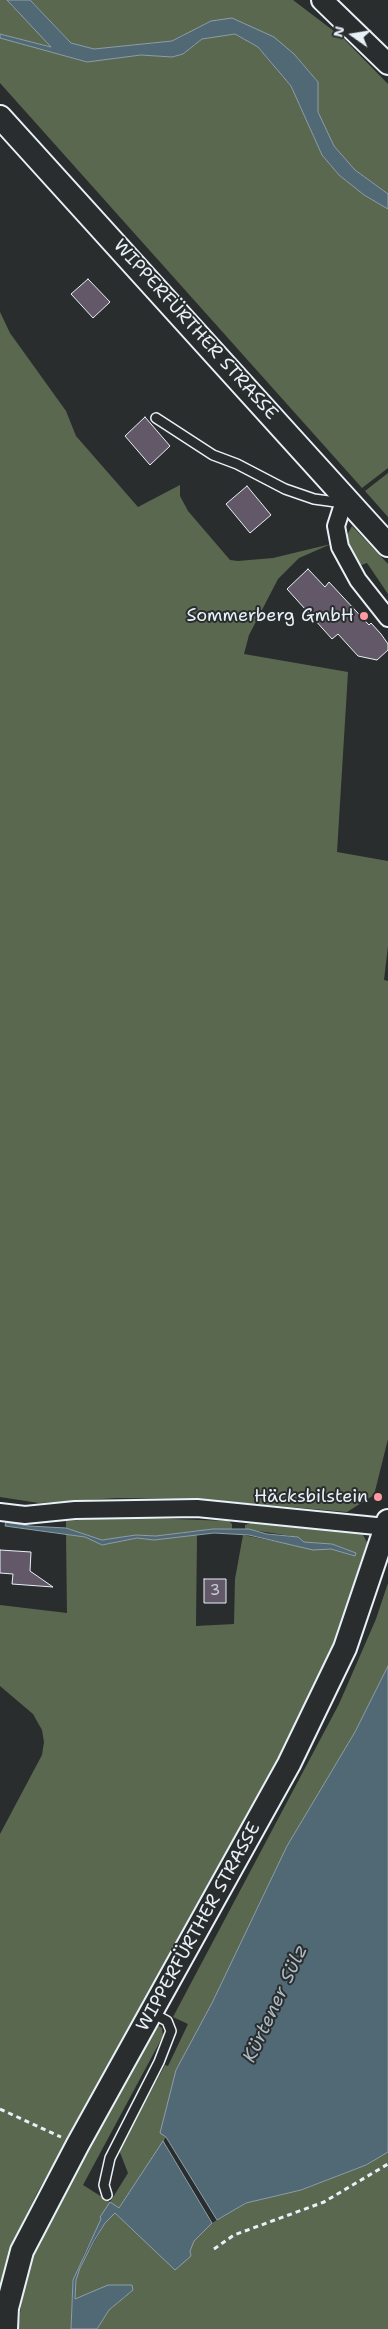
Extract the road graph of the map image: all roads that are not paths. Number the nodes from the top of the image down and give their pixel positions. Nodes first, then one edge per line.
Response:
1 (322, 0) edge
2 (388, 64) edge
3 (0, 116) edge
4 (156, 418) dead end
5 (344, 500) junction
6 (388, 545) edge
7 (388, 618) edge
8 (0, 1512) edge
9 (387, 1524) edge
10 (152, 2013) junction
11 (107, 2195) dead end
12 (6, 2329) edge

1 - 2 street
3 - 5 main road, WIPPERFÜRTHER STRASSE
4 - 5 lane
5 - 6 main road, WIPPERFÜRTHER STRASSE
5 - 7 street
8 - 9 street
9 - 10 main road, WIPPERFÜRTHER STRASSE
10 - 11 lane
10 - 12 main road, WIPPERFÜRTHER STRASSE

